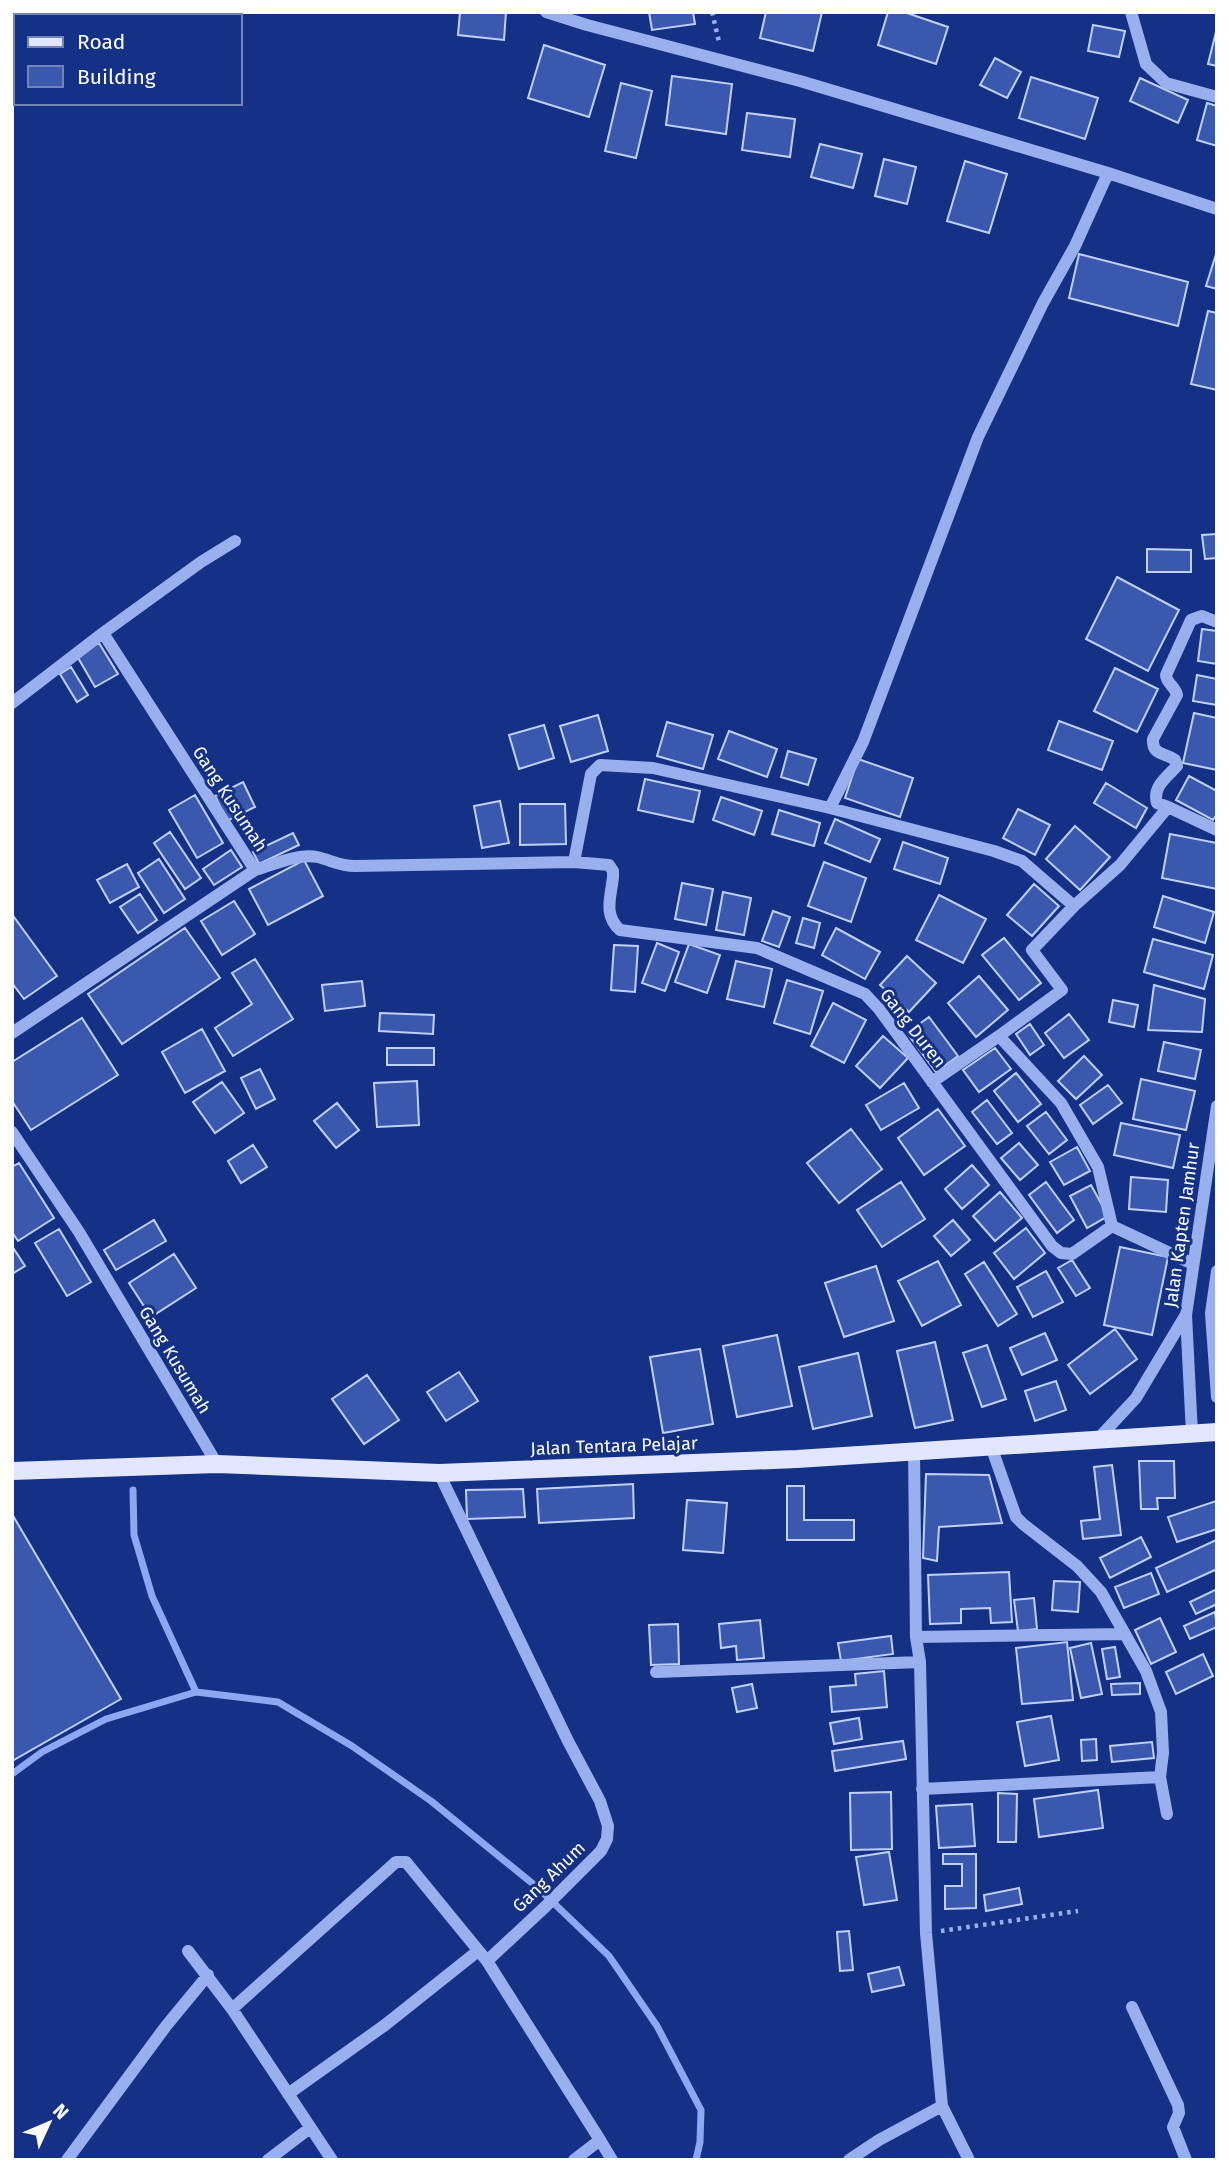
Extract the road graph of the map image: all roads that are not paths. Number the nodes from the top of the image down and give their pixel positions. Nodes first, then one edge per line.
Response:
1 (546, 12) edge
2 (1131, 12) edge
3 (1217, 97) edge
4 (1108, 173) junction
5 (1217, 208) edge
6 (235, 541) dead end
7 (1217, 622) edge
8 (103, 633) junction
9 (12, 704) edge
10 (1168, 807) junction
11 (831, 808) junction
12 (1217, 830) edge
13 (573, 862) junction
14 (255, 870) junction
15 (1074, 906) junction
16 (12, 1033) edge
17 (999, 1036) junction
18 (932, 1082) junction
19 (1217, 1106) edge
20 (12, 1132) edge
21 (1112, 1226) junction
22 (1193, 1264) junction
23 (1217, 1270) edge
24 (1211, 1313) junction
25 (1186, 1315) junction
26 (1217, 1344) edge
27 (1217, 1397) edge
28 (1217, 1433) edge
29 (1192, 1434) junction
30 (1097, 1440) junction
31 (992, 1449) junction
32 (914, 1450) junction
33 (217, 1464) junction
34 (12, 1471) edge
35 (439, 1474) junction
36 (1125, 1634) junction
37 (916, 1637) junction
38 (920, 1662) junction
39 (656, 1672) dead end
40 (1160, 1777) junction
41 (922, 1789) junction
42 (1167, 1814) dead end
43 (188, 1951) dead end
44 (482, 1956) junction
45 (208, 1975) junction
46 (1132, 2007) dead end
47 (232, 2009) junction
48 (288, 2094) junction
49 (942, 2106) junction
50 (310, 2128) junction
51 (600, 2140) junction
52 (848, 2159) edge
53 (67, 2160) edge
54 (268, 2160) edge
55 (332, 2160) edge
56 (574, 2160) edge
57 (612, 2160) edge
58 (969, 2160) edge
59 (1186, 2160) edge

1 - 4 street
2 - 3 street
4 - 5 street
4 - 11 street
6 - 8 street
7 - 10 street
8 - 9 street
8 - 14 street, Gang Kusumah
10 - 12 street
10 - 15 street
11 - 13 street
11 - 15 street
13 - 14 street
13 - 18 street, Gang Duren
14 - 16 street, Gang Kusumah
15 - 17 street
17 - 18 street
17 - 21 street
18 - 21 street, Gang Duren
19 - 22 street, Jalan Kapten Jamhur
20 - 33 street, Gang Kusumah
21 - 22 street
22 - 25 street, Jalan Kapten Jamhur
23 - 24 street
24 - 26 street
24 - 27 street
25 - 29 street, Jalan Kapten Jamhur
25 - 30 street
28 - 29 main road, Jalan Tentara Pelajar
29 - 30 main road, Jalan Tentara Pelajar
30 - 31 main road, Jalan Tentara Pelajar
31 - 32 main road, Jalan Tentara Pelajar
31 - 36 street
32 - 35 main road, Jalan Tentara Pelajar
32 - 37 street
33 - 34 main road, Jalan Tentara Pelajar
33 - 35 main road, Jalan Tentara Pelajar
35 - 44 street, Gang Ahum
36 - 37 street
36 - 40 street
37 - 38 street
38 - 39 street
38 - 41 street
40 - 41 street
40 - 42 street
41 - 49 street
43 - 45 street
44 - 47 street
44 - 48 street, Gang Ahum
44 - 51 street
45 - 47 street
45 - 53 street
46 - 59 street
47 - 48 street
48 - 50 street
49 - 52 street
49 - 58 street
50 - 54 street
50 - 55 street
51 - 56 street
51 - 57 street

